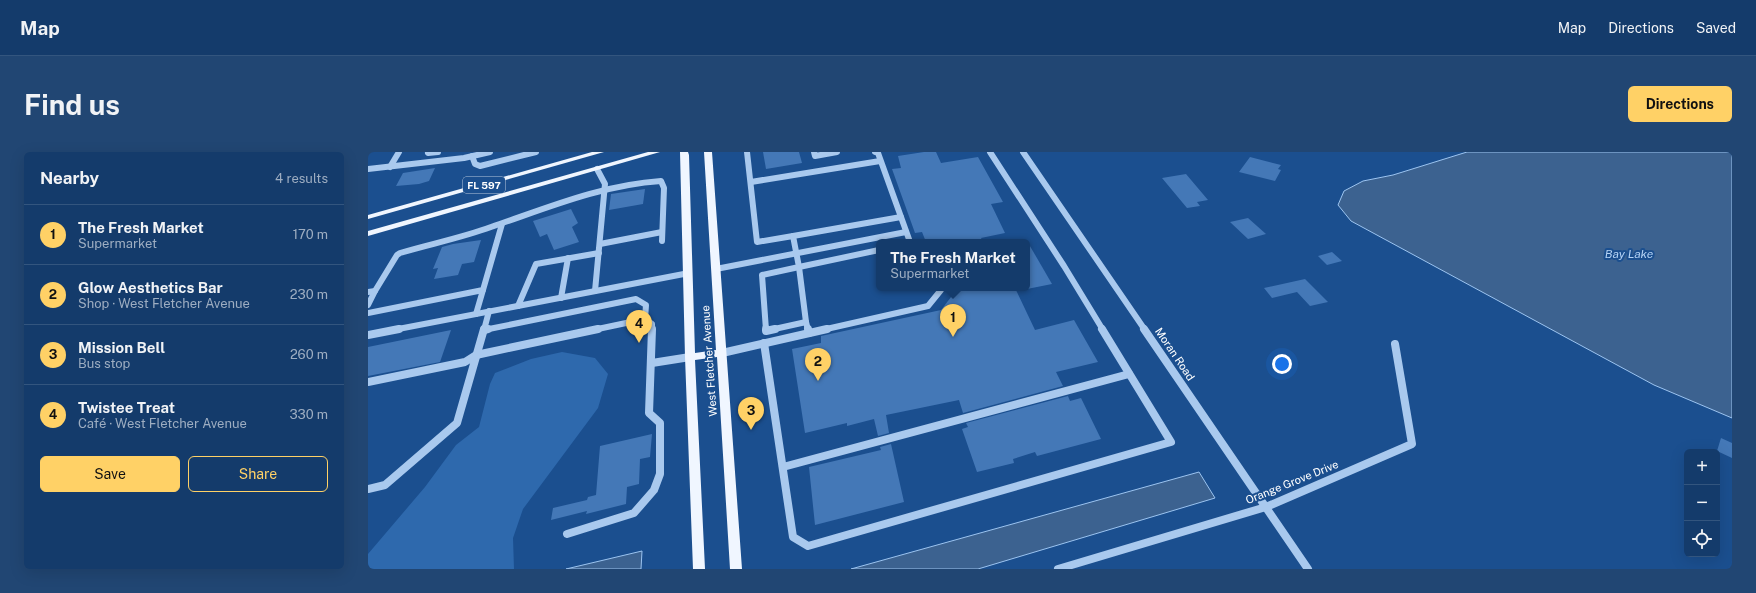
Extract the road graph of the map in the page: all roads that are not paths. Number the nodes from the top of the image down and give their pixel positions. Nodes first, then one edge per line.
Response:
1 (399, 152) edge
2 (438, 152) edge
3 (490, 152) edge
4 (536, 152) edge
5 (600, 152) edge
6 (656, 152) edge
7 (684, 152) edge
8 (708, 152) edge
9 (747, 152) edge
10 (814, 152) edge
11 (837, 152) edge
12 (884, 152) edge
13 (990, 152) edge
14 (1023, 152) edge
15 (428, 153) edge
16 (876, 153) edge
17 (472, 156) junction
18 (880, 161) junction
19 (424, 163) junction
20 (390, 167) junction
21 (368, 169) edge
22 (597, 169) junction
23 (751, 182) junction
24 (605, 189) junction
25 (368, 217) edge
26 (901, 217) junction
27 (502, 224) junction
28 (662, 232) junction
29 (906, 232) junction
30 (368, 234) edge
31 (793, 236) junction
32 (909, 239) edge
33 (662, 241) dead end
34 (600, 244) junction
35 (876, 251) edge
36 (599, 253) junction
37 (796, 253) junction
38 (568, 258) junction
39 (799, 267) junction
40 (716, 268) junction
41 (689, 273) junction
42 (483, 290) junction
43 (595, 291) junction
44 (940, 291) edge
45 (371, 292) edge
46 (561, 298) junction
47 (368, 305) edge
48 (518, 306) junction
49 (489, 312) junction
50 (368, 313) edge
51 (476, 314) junction
52 (645, 319) junction
53 (806, 322) junction
54 (484, 330) junction
55 (809, 333) junction
56 (368, 335) edge
57 (764, 343) junction
58 (1395, 344) dead end
59 (722, 353) junction
60 (476, 354) junction
61 (690, 357) junction
62 (652, 363) junction
63 (1129, 374) junction
64 (368, 382) edge
65 (783, 467) junction
66 (368, 489) edge
67 (1266, 507) junction
68 (567, 534) dead end
69 (699, 569) edge
70 (736, 569) edge
71 (1058, 569) edge
72 (1308, 569) edge

1 - 20 street
2 - 15 street
3 - 17 street
4 - 17 street
5 - 25 main road, FL 597
6 - 22 main road, FL 597
7 - 41 main road, West Fletcher Avenue
8 - 40 main road, West Fletcher Avenue
9 - 23 street
10 - 11 street
12 - 16 street
13 - 63 street
14 - 67 street, Moran Road
15 - 19 street
16 - 18 street
17 - 19 street
18 - 23 street
18 - 26 street
19 - 20 street
20 - 21 street
22 - 24 street
22 - 30 main road, FL 597
23 - 31 street
24 - 27 street
24 - 28 street
24 - 34 street
26 - 29 street
26 - 31 street
27 - 42 street
27 - 45 street
28 - 33 street
28 - 34 street
29 - 32 street
29 - 37 street
31 - 37 street
34 - 36 street
35 - 39 street
36 - 38 street
36 - 43 street
37 - 39 street
37 - 40 street
38 - 46 street
38 - 48 street
39 - 53 street
39 - 53 street
40 - 59 main road, West Fletcher Avenue
41 - 43 street
41 - 61 main road, West Fletcher Avenue
42 - 50 street
42 - 51 street
43 - 46 street
44 - 55 street
45 - 47 street
46 - 48 street
48 - 49 street
49 - 51 street
49 - 54 street
51 - 56 street
52 - 54 street
52 - 60 street
52 - 62 street
53 - 55 street
54 - 60 street
55 - 57 street
57 - 59 street
57 - 65 street
58 - 67 street, Orange Grove Drive
59 - 61 main road
59 - 70 main road, West Fletcher Avenue
60 - 64 street
60 - 66 street
61 - 62 street
61 - 69 main road, West Fletcher Avenue
62 - 68 street
63 - 65 street
63 - 65 street
67 - 71 street, Orange Grove Drive
67 - 72 street, Moran Road

